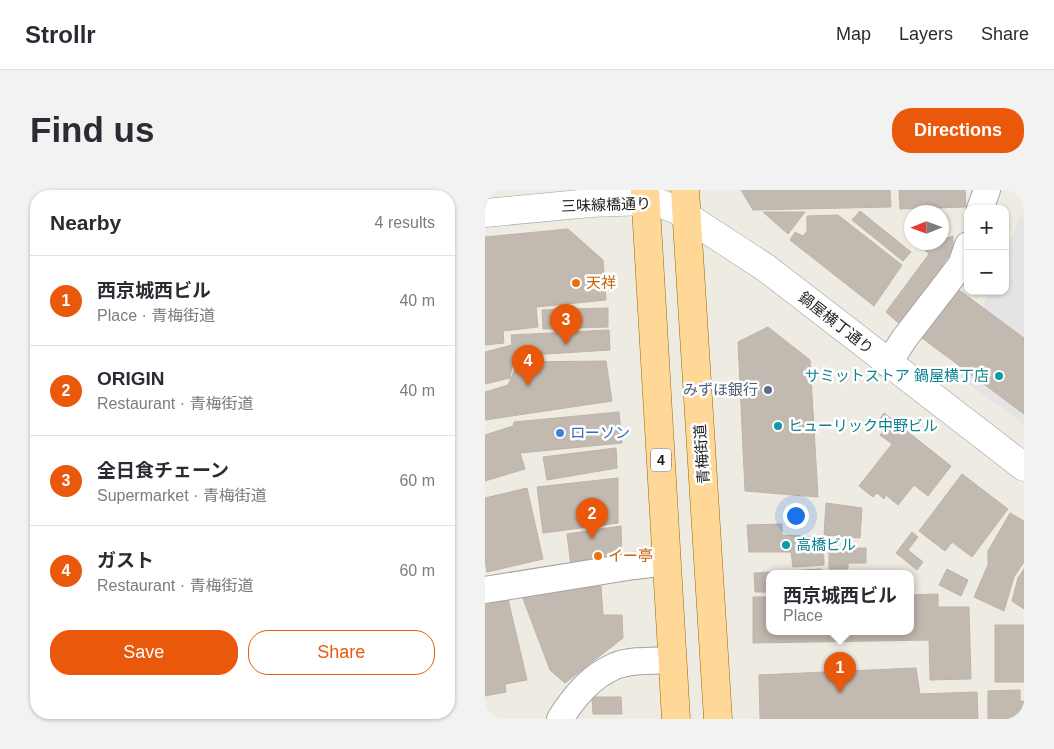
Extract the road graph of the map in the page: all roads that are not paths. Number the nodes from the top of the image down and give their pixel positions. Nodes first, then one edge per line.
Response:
1 (987, 190) edge
2 (666, 200) edge
3 (981, 205) edge
4 (485, 213) edge
5 (966, 250) edge
6 (888, 364) junction
7 (1024, 468) edge
8 (667, 562) junction
9 (485, 590) edge
10 (673, 660) junction
11 (559, 719) edge
12 (676, 719) edge
13 (718, 719) edge

1 - 3 street
2 - 4 street, 三味線橋通り
2 - 6 street, 鍋屋横丁通り
2 - 8 main road, 4
2 - 13 main road, 青梅街道
5 - 6 street
6 - 7 street, 鍋屋横丁通り
8 - 9 street
8 - 10 main road, 4
10 - 11 street
10 - 12 main road, 4

